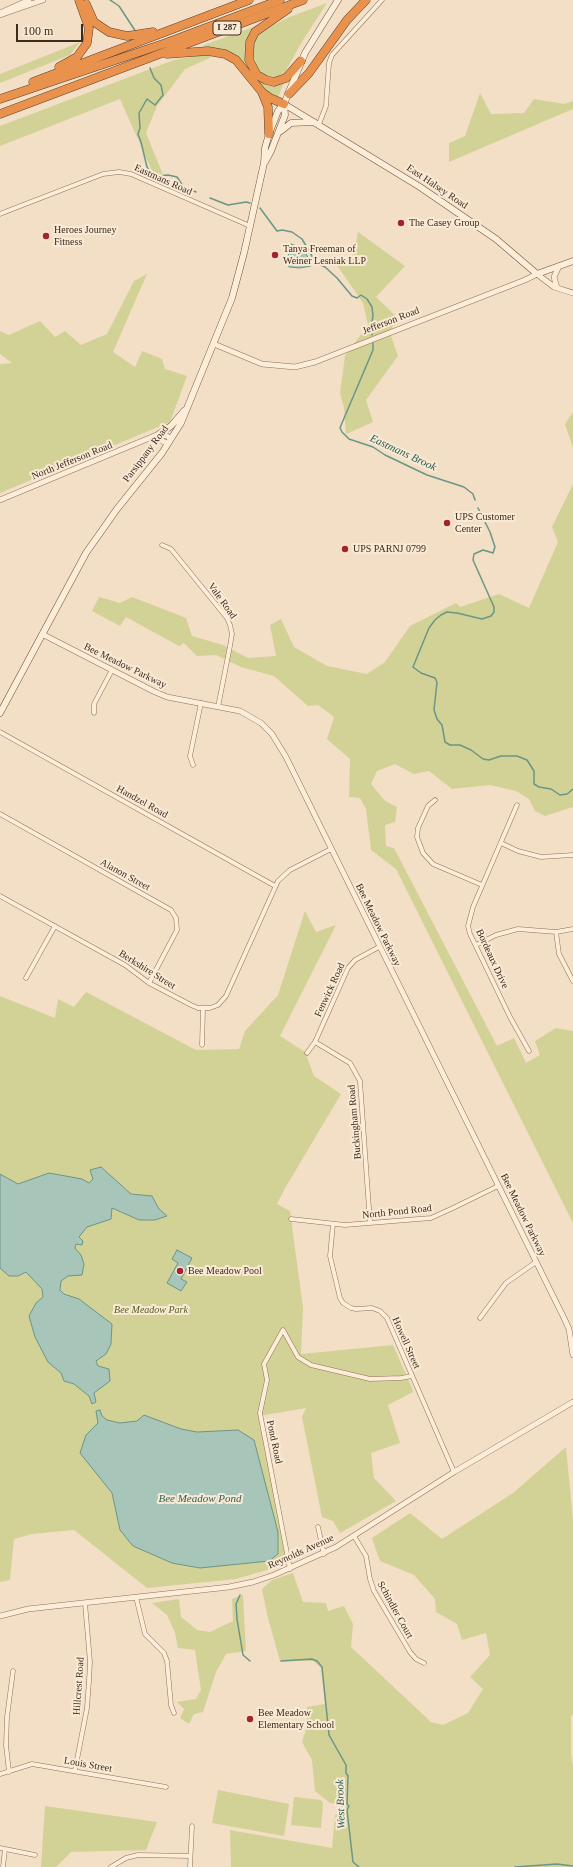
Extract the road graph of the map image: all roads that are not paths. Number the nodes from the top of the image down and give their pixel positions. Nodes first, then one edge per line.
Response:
1 (29, 0) edge
2 (43, 0) edge
3 (249, 0) edge
4 (280, 0) edge
5 (303, 0) edge
6 (338, 0) edge
7 (366, 0) edge
8 (382, 0) edge
9 (84, 1) edge
10 (0, 14) edge
11 (191, 22) junction
12 (151, 56) junction
13 (301, 61) junction
14 (40, 80) junction
15 (262, 92) junction
16 (289, 94) junction
17 (0, 97) edge
18 (284, 104) junction
19 (0, 114) edge
20 (318, 123) junction
21 (273, 135) junction
22 (0, 214) edge
23 (250, 226) junction
24 (573, 261) edge
25 (559, 266) junction
26 (537, 274) junction
27 (557, 288) junction
28 (573, 293) edge
29 (214, 344) junction
30 (189, 403) junction
31 (158, 434) junction
32 (150, 438) junction
33 (170, 442) junction
34 (0, 500) edge
35 (162, 545) dead end
36 (42, 634) junction
37 (112, 670) junction
38 (201, 704) junction
39 (218, 707) junction
40 (0, 713) edge
41 (94, 713) dead end
42 (0, 732) edge
43 (193, 765) dead end
44 (435, 800) dead end
45 (518, 805) dead end
46 (0, 814) edge
47 (501, 843) junction
48 (331, 849) junction
49 (573, 855) edge
50 (482, 885) junction
51 (275, 886) junction
52 (0, 896) edge
53 (55, 926) junction
54 (573, 929) edge
55 (556, 932) junction
56 (476, 945) junction
57 (379, 947) junction
58 (26, 978) dead end
59 (573, 982) edge
60 (149, 983) junction
61 (203, 1008) junction
62 (314, 1042) junction
63 (202, 1044) dead end
64 (530, 1051) dead end
65 (308, 1053) dead end
66 (498, 1186) junction
67 (291, 1219) dead end
68 (370, 1223) junction
69 (333, 1224) junction
70 (536, 1262) junction
71 (480, 1318) dead end
72 (573, 1355) edge
73 (412, 1376) junction
74 (573, 1402) edge
75 (454, 1472) junction
76 (318, 1528) dead end
77 (354, 1536) junction
78 (324, 1554) junction
79 (290, 1568) junction
80 (136, 1597) junction
81 (85, 1603) junction
82 (0, 1616) edge
83 (424, 1663) dead end
84 (13, 1671) dead end
85 (174, 1713) dead end
86 (75, 1770) junction
87 (9, 1772) junction
88 (0, 1774) edge
89 (166, 1787) dead end
90 (192, 1826) dead end
91 (2, 1848) edge
92 (35, 1855) dead end
93 (190, 1856) junction
94 (3, 1867) edge
95 (111, 1867) edge
96 (190, 1867) edge

1 - 10 street
2 - 10 street
3 - 11 highway, I 287
4 - 17 highway
5 - 12 highway, I 287
5 - 13 highway
6 - 13 main road, Parsippany Road
7 - 16 highway
8 - 20 street
9 - 11 highway
9 - 14 highway
11 - 14 highway, I 287
12 - 15 highway
12 - 19 highway, I 287
13 - 16 main road, Parsippany Road
14 - 17 highway, I 287
15 - 18 highway
15 - 21 highway
16 - 18 main road, Parsippany Road
18 - 20 main road, East Halsey Road
18 - 21 main road, Parsippany Road
20 - 21 main road
20 - 26 main road, East Halsey Road
21 - 23 main road, Parsippany Road
22 - 23 street, Eastmans Road
23 - 29 main road, Parsippany Road
24 - 25 main road, Jefferson Road
25 - 26 main road, Jefferson Road
25 - 27 street
26 - 27 street, East Halsey Road
26 - 29 street, Jefferson Road
27 - 28 street, East Halsey Road
29 - 30 main road, Parsippany Road
30 - 31 main road
30 - 33 main road, Parsippany Road
31 - 32 street, North Jefferson Road
31 - 33 street
32 - 33 street
32 - 34 street, North Jefferson Road
33 - 36 main road, Parsippany Road
35 - 39 street, Vale Road
36 - 37 street, Bee Meadow Parkway
36 - 40 main road, Parsippany Road
37 - 38 street, Bee Meadow Parkway
37 - 41 street
38 - 39 street, Bee Meadow Parkway
38 - 43 street
39 - 48 street, Bee Meadow Parkway
42 - 51 street, Handzel Road
44 - 50 street
45 - 47 street, Bordeaux Drive
46 - 60 street, Alanon Street
47 - 49 street
47 - 50 street, Bordeaux Drive
48 - 51 street
48 - 57 street, Bee Meadow Parkway
50 - 56 street, Bordeaux Drive
51 - 61 street
52 - 53 street, Berkshire Street
53 - 58 street
53 - 60 street, Berkshire Street
54 - 55 street
55 - 56 street
55 - 59 street
56 - 64 street, Bordeaux Drive
57 - 62 street, Fenwick Road
57 - 66 street, Bee Meadow Parkway
60 - 61 street, Berkshire Street
61 - 63 street
62 - 65 street, Fenwick Road
62 - 68 street, Buckingham Road
66 - 68 street, North Pond Road
66 - 70 street, Bee Meadow Parkway
67 - 69 street, North Pond Road
68 - 69 street, North Pond Road
69 - 73 street, Howell Street
70 - 71 street
70 - 72 street, Bee Meadow Parkway
73 - 75 street, Howell Street
73 - 79 street, Pond Road
74 - 75 street, Reynolds Avenue
75 - 77 street, Reynolds Avenue
76 - 78 street
77 - 78 street, Reynolds Avenue
77 - 83 street, Schindler Court
78 - 79 street, Reynolds Avenue
79 - 80 street, Reynolds Avenue
80 - 81 street, Reynolds Avenue
80 - 85 street
81 - 82 street, Reynolds Avenue
81 - 86 street, Hillcrest Road
84 - 87 street
86 - 87 street, Louis Street
86 - 89 street, Louis Street
87 - 88 street, Louis Street
90 - 93 street
91 - 92 street
91 - 94 street
93 - 95 street
93 - 96 street

